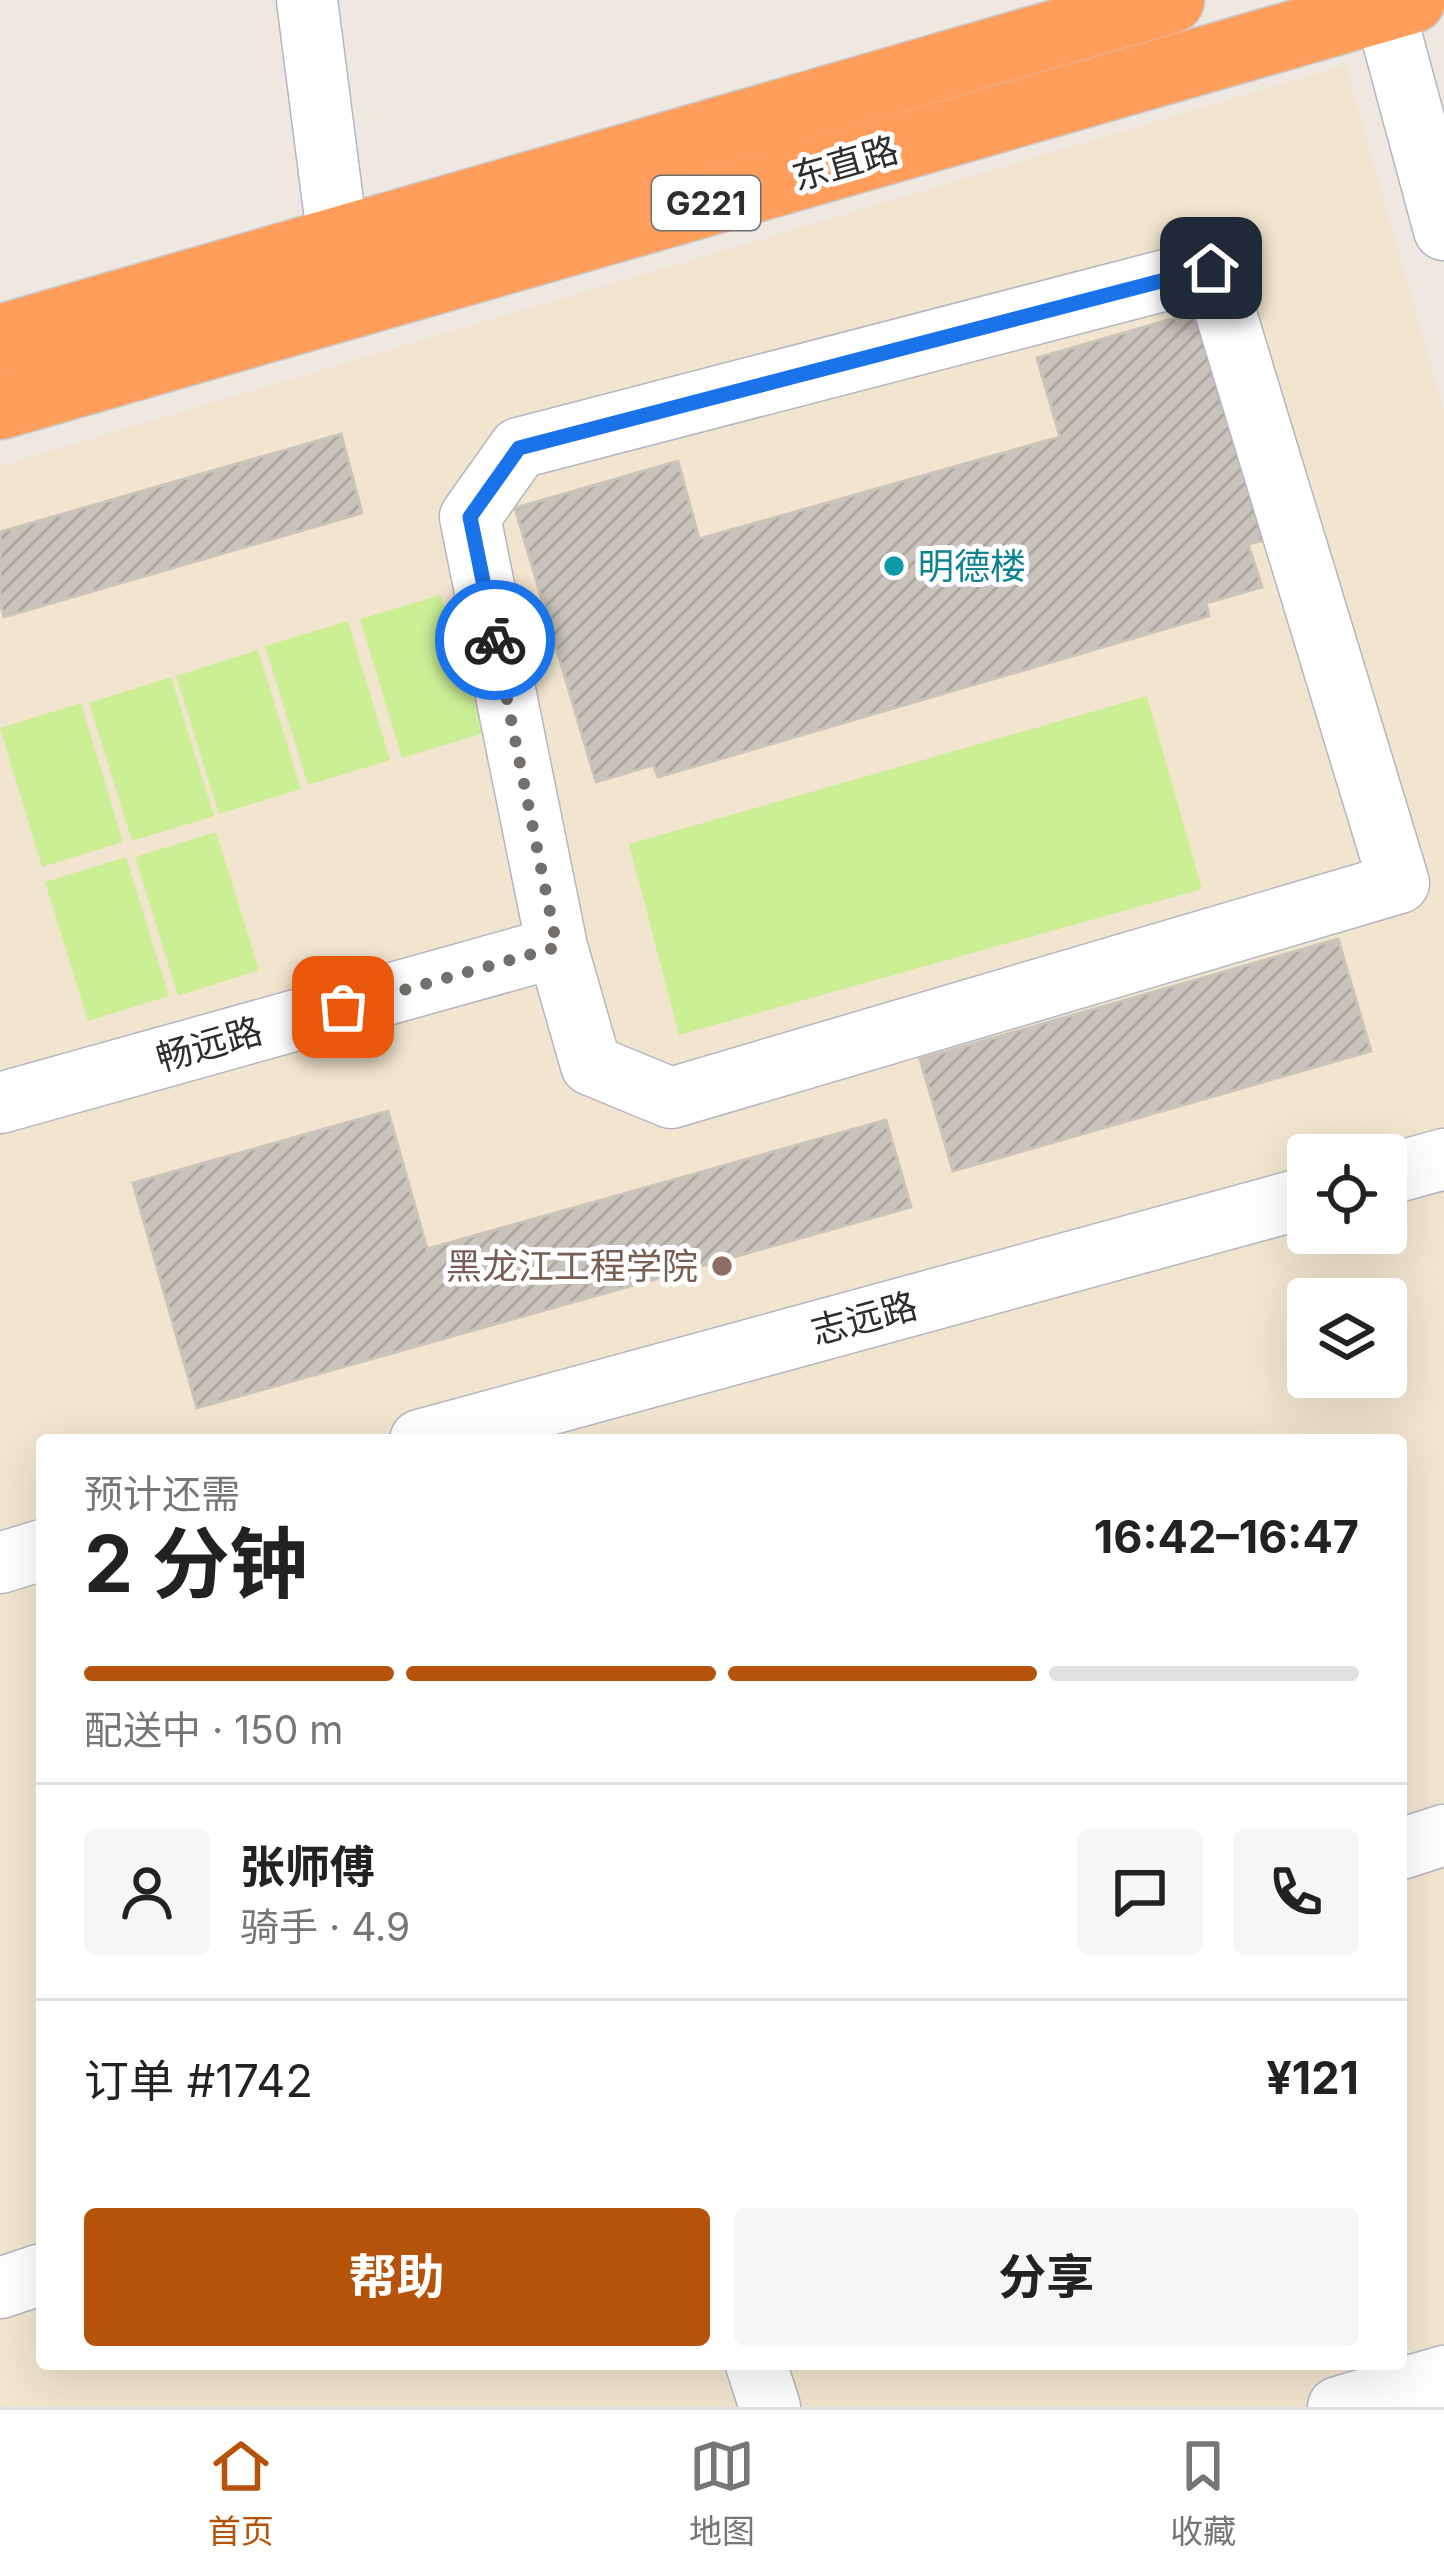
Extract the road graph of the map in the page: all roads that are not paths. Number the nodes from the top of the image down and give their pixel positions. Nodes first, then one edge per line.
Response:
1 (307, 0) edge
2 (1171, 0) edge
3 (1398, 4) edge
4 (1444, 230) edge
5 (338, 241) junction
6 (0, 338) edge
7 (0, 406) edge
8 (557, 947) junction
9 (0, 1103) edge
10 (1444, 1159) edge
11 (1407, 1169) edge
12 (1287, 1202) edge
13 (442, 1434) edge
14 (36, 1552) edge
15 (0, 1563) edge
16 (1444, 1835) edge
17 (1407, 1847) edge
18 (36, 2276) edge
19 (0, 2288) edge
20 (758, 2370) edge
21 (1444, 2376) edge
22 (770, 2407) edge
23 (1338, 2407) edge

1 - 5 street
2 - 5 highway, 东直路 / G221
3 - 4 street
3 - 7 highway, 东直路 / G221
5 - 6 highway, 东直路 / G221
8 - 8 street
8 - 9 street, 畅远路
10 - 11 street
12 - 13 street, 志远路
14 - 15 street
16 - 17 street
18 - 19 street
20 - 22 street
21 - 23 street

